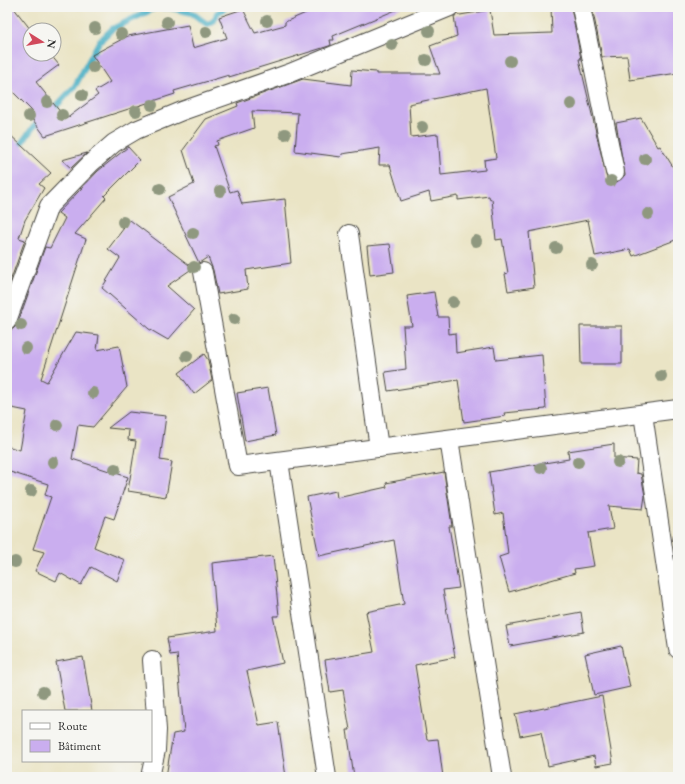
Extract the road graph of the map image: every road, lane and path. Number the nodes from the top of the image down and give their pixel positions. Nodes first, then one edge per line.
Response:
1 (450, 7) edge
2 (581, 7) edge
3 (615, 172) dead end
4 (349, 234) dead end
5 (203, 272) dead end
6 (7, 321) edge
7 (678, 409) edge
8 (643, 414) junction
9 (449, 439) junction
10 (380, 448) junction
11 (279, 461) junction
12 (678, 649) edge
13 (152, 660) dead end
14 (150, 777) edge
15 (327, 777) edge
16 (502, 777) edge

1 - 6 street
2 - 3 street
4 - 10 street
5 - 11 street
7 - 8 street
8 - 9 street
8 - 12 street
9 - 10 street
9 - 16 street
10 - 11 street
11 - 15 street
13 - 14 street

